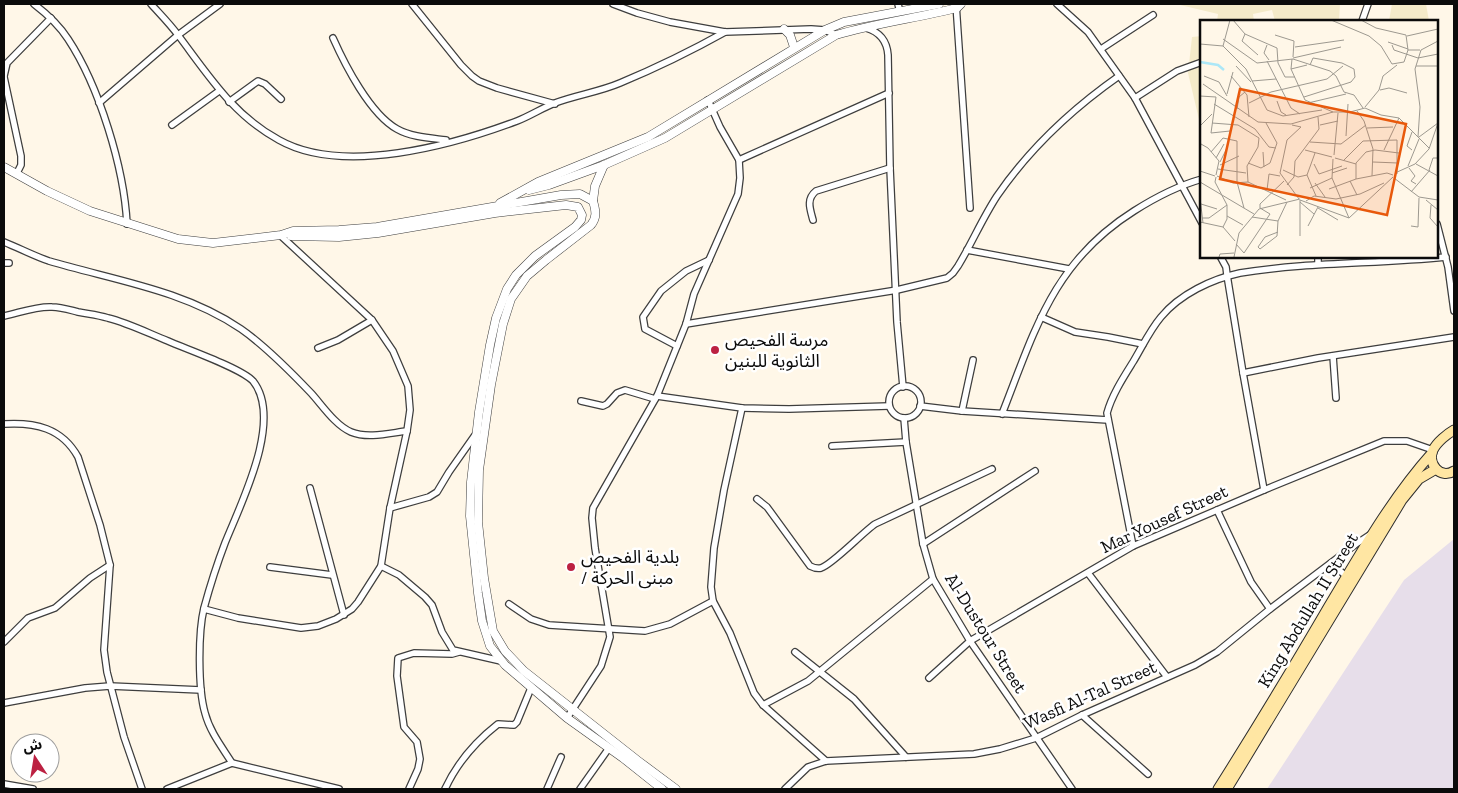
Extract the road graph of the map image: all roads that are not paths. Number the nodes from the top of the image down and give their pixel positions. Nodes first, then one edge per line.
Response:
1 (34, 4) edge
2 (151, 4) edge
3 (220, 4) edge
4 (412, 4) edge
5 (613, 4) edge
6 (939, 4) edge
7 (1057, 4) edge
8 (1368, 4) edge
9 (958, 5) edge
10 (899, 8) edge
11 (1153, 15) dead end
12 (51, 18) junction
13 (1362, 20) edge
14 (863, 27) junction
15 (784, 29) junction
16 (825, 30) junction
17 (726, 32) junction
18 (178, 35) junction
19 (836, 35) junction
20 (333, 38) dead end
21 (794, 47) junction
22 (1101, 49) junction
23 (1200, 63) edge
24 (4, 76) edge
25 (1119, 76) junction
26 (219, 91) junction
27 (889, 93) junction
28 (1134, 98) junction
29 (282, 99) dead end
30 (708, 100) junction
31 (229, 102) junction
32 (99, 103) junction
33 (555, 104) junction
34 (713, 109) junction
35 (172, 125) dead end
36 (450, 141) junction
37 (738, 160) junction
38 (604, 165) junction
39 (4, 167) edge
40 (890, 168) junction
41 (16, 173) junction
42 (1200, 180) edge
43 (1182, 185) junction
44 (524, 190) junction
45 (593, 201) junction
46 (970, 208) dead end
47 (495, 209) junction
48 (1200, 219) edge
49 (813, 220) dead end
50 (126, 224) junction
51 (1438, 228) edge
52 (281, 235) junction
53 (4, 242) edge
54 (967, 250) junction
55 (1446, 256) junction
56 (1438, 257) edge
57 (1221, 258) edge
58 (1318, 258) edge
59 (1422, 258) edge
60 (709, 260) junction
61 (1318, 264) junction
62 (1069, 269) junction
63 (1228, 275) junction
64 (897, 290) junction
65 (1454, 311) edge
66 (4, 316) edge
67 (1041, 317) junction
68 (372, 320) junction
69 (686, 324) junction
70 (1454, 337) edge
71 (1143, 344) junction
72 (677, 346) junction
73 (318, 348) dead end
74 (1333, 356) junction
75 (973, 360) dead end
76 (1243, 372) junction
77 (903, 387) junction
78 (656, 397) junction
79 (1336, 398) dead end
80 (581, 401) dead end
81 (889, 406) junction
82 (920, 406) junction
83 (742, 408) junction
84 (962, 411) junction
85 (483, 412) junction
86 (1002, 414) junction
87 (904, 418) junction
88 (1108, 420) junction
89 (4, 424) edge
90 (1453, 430) edge
91 (407, 432) junction
92 (475, 436) junction
93 (906, 442) junction
94 (832, 446) dead end
95 (1433, 451) junction
96 (992, 469) dead end
97 (1436, 469) junction
98 (1035, 471) dead end
99 (1454, 472) edge
100 (310, 488) dead end
101 (1264, 490) junction
102 (757, 499) dead end
103 (916, 503) junction
104 (390, 508) junction
105 (1217, 510) junction
106 (1373, 533) junction
107 (923, 544) junction
108 (1133, 546) junction
109 (1331, 563) junction
110 (110, 566) junction
111 (381, 566) junction
112 (270, 567) dead end
113 (1088, 572) junction
114 (332, 575) junction
115 (1346, 576) junction
116 (933, 579) junction
117 (713, 601) junction
118 (509, 604) dead end
119 (1270, 609) junction
120 (204, 610) junction
121 (344, 615) junction
122 (609, 629) junction
123 (970, 641) junction
124 (4, 642) edge
125 (459, 652) junction
126 (796, 652) dead end
127 (501, 661) junction
128 (821, 672) junction
129 (1167, 677) junction
130 (929, 678) dead end
131 (110, 686) junction
132 (531, 688) junction
133 (201, 690) junction
134 (4, 703) edge
135 (763, 704) junction
136 (572, 708) junction
137 (1082, 715) junction
138 (567, 718) junction
139 (1036, 738) junction
140 (609, 748) junction
141 (561, 757) dead end
142 (906, 757) junction
143 (826, 761) junction
144 (232, 763) junction
145 (1148, 774) dead end
146 (4, 784) edge
147 (34, 789) edge
148 (142, 789) edge
149 (167, 789) edge
150 (339, 789) edge
151 (408, 789) edge
152 (445, 789) edge
153 (547, 789) edge
154 (580, 789) edge
155 (662, 789) edge
156 (676, 789) edge
157 (785, 789) edge
158 (1072, 789) edge
159 (1218, 789) edge
160 (1227, 789) edge

1 - 12 street
2 - 18 street
3 - 18 street
4 - 33 street
5 - 17 street
6 - 10 street
7 - 22 street
8 - 13 street
9 - 14 street
9 - 46 street
10 - 16 street
11 - 22 street
12 - 24 street
12 - 32 street
14 - 19 street
14 - 27 street
15 - 16 street
15 - 17 street
15 - 21 street
16 - 19 street
16 - 21 street
17 - 33 street
18 - 26 street
18 - 32 street
19 - 34 street
20 - 36 street
21 - 30 street
22 - 25 street
23 - 28 street
24 - 41 street
25 - 28 street
25 - 54 street
26 - 31 street
26 - 35 street
27 - 37 street
27 - 40 street
28 - 43 street
29 - 31 street
30 - 34 street
30 - 44 street
31 - 36 street
32 - 50 street
33 - 36 street
34 - 37 street
34 - 38 street
37 - 60 street
38 - 44 street
38 - 45 street
39 - 41 street
40 - 49 street
40 - 64 street
41 - 50 street
42 - 43 street
43 - 48 street
43 - 62 street
44 - 47 street
45 - 47 street
45 - 85 street
47 - 52 street
47 - 85 street
50 - 52 street
51 - 55 street
52 - 68 street
53 - 91 street
54 - 62 street
54 - 64 street
55 - 56 street
55 - 65 street
57 - 63 street
58 - 61 street
59 - 61 street
60 - 69 street
60 - 72 street
61 - 63 street
62 - 67 street
63 - 71 street
63 - 76 street
64 - 69 street
64 - 77 street
66 - 120 street
67 - 71 street
67 - 86 street
68 - 73 street
68 - 91 street
69 - 72 street
70 - 74 street
71 - 88 street
72 - 78 street
74 - 76 street
74 - 79 street
75 - 84 street
76 - 101 street
77 - 81 street
77 - 82 street
78 - 80 street
78 - 83 street
78 - 122 street
81 - 83 street
81 - 87 street
82 - 84 street
82 - 87 street
83 - 117 street
84 - 86 street
85 - 92 street
85 - 136 street
86 - 88 street
87 - 93 street, Al-Dustour Street
88 - 108 street
89 - 110 street
90 - 95 main road, King Abdullah II Street
91 - 104 street
92 - 104 street
92 - 127 street
93 - 94 street
93 - 103 street, Al-Dustour Street
95 - 97 main road
95 - 101 street, Mar Yousef Street
95 - 106 main road, King Abdullah II Street
96 - 103 street
97 - 99 main road
97 - 160 main road, King Abdullah II Street
98 - 107 street
100 - 114 street
101 - 105 street, Mar Yousef Street
102 - 103 street
103 - 107 street, Al-Dustour Street
104 - 111 street
105 - 108 street, Mar Yousef Street
105 - 119 street
106 - 109 street, Wasfi Al-Tal Street
106 - 115 main road, King Abdullah II Street
107 - 116 street, Al-Dustour Street
108 - 113 street, Mar Yousef Street
109 - 115 street
109 - 119 street, Wasfi Al-Tal Street
110 - 124 street
110 - 131 street
111 - 121 street
111 - 125 street
112 - 114 street
113 - 123 street, Mar Yousef Street
113 - 129 street
114 - 121 street
115 - 159 main road, King Abdullah II Street
116 - 123 street, Al-Dustour Street
116 - 128 street
117 - 122 street
117 - 135 street
118 - 122 street
119 - 129 street, Wasfi Al-Tal Street
120 - 121 street
120 - 133 street
122 - 136 street
123 - 130 street, Mar Yousef Street
123 - 139 street, Al-Dustour Street
125 - 127 street
125 - 151 street
126 - 128 street
127 - 132 street
128 - 135 street
128 - 142 street
129 - 137 street, Wasfi Al-Tal Street
131 - 133 street
131 - 134 street
131 - 148 street
132 - 138 street
132 - 152 street
133 - 144 street
135 - 143 street
136 - 138 street
136 - 156 street
137 - 139 street, Wasfi Al-Tal Street
137 - 145 street
138 - 140 street
139 - 142 street, Wasfi Al-Tal Street
139 - 158 street, Al-Dustour Street
140 - 154 street
140 - 155 street
141 - 153 street
142 - 143 street, Wasfi Al-Tal Street
143 - 157 street, Wasfi Al-Tal Street
144 - 149 street
144 - 150 street
146 - 147 street

